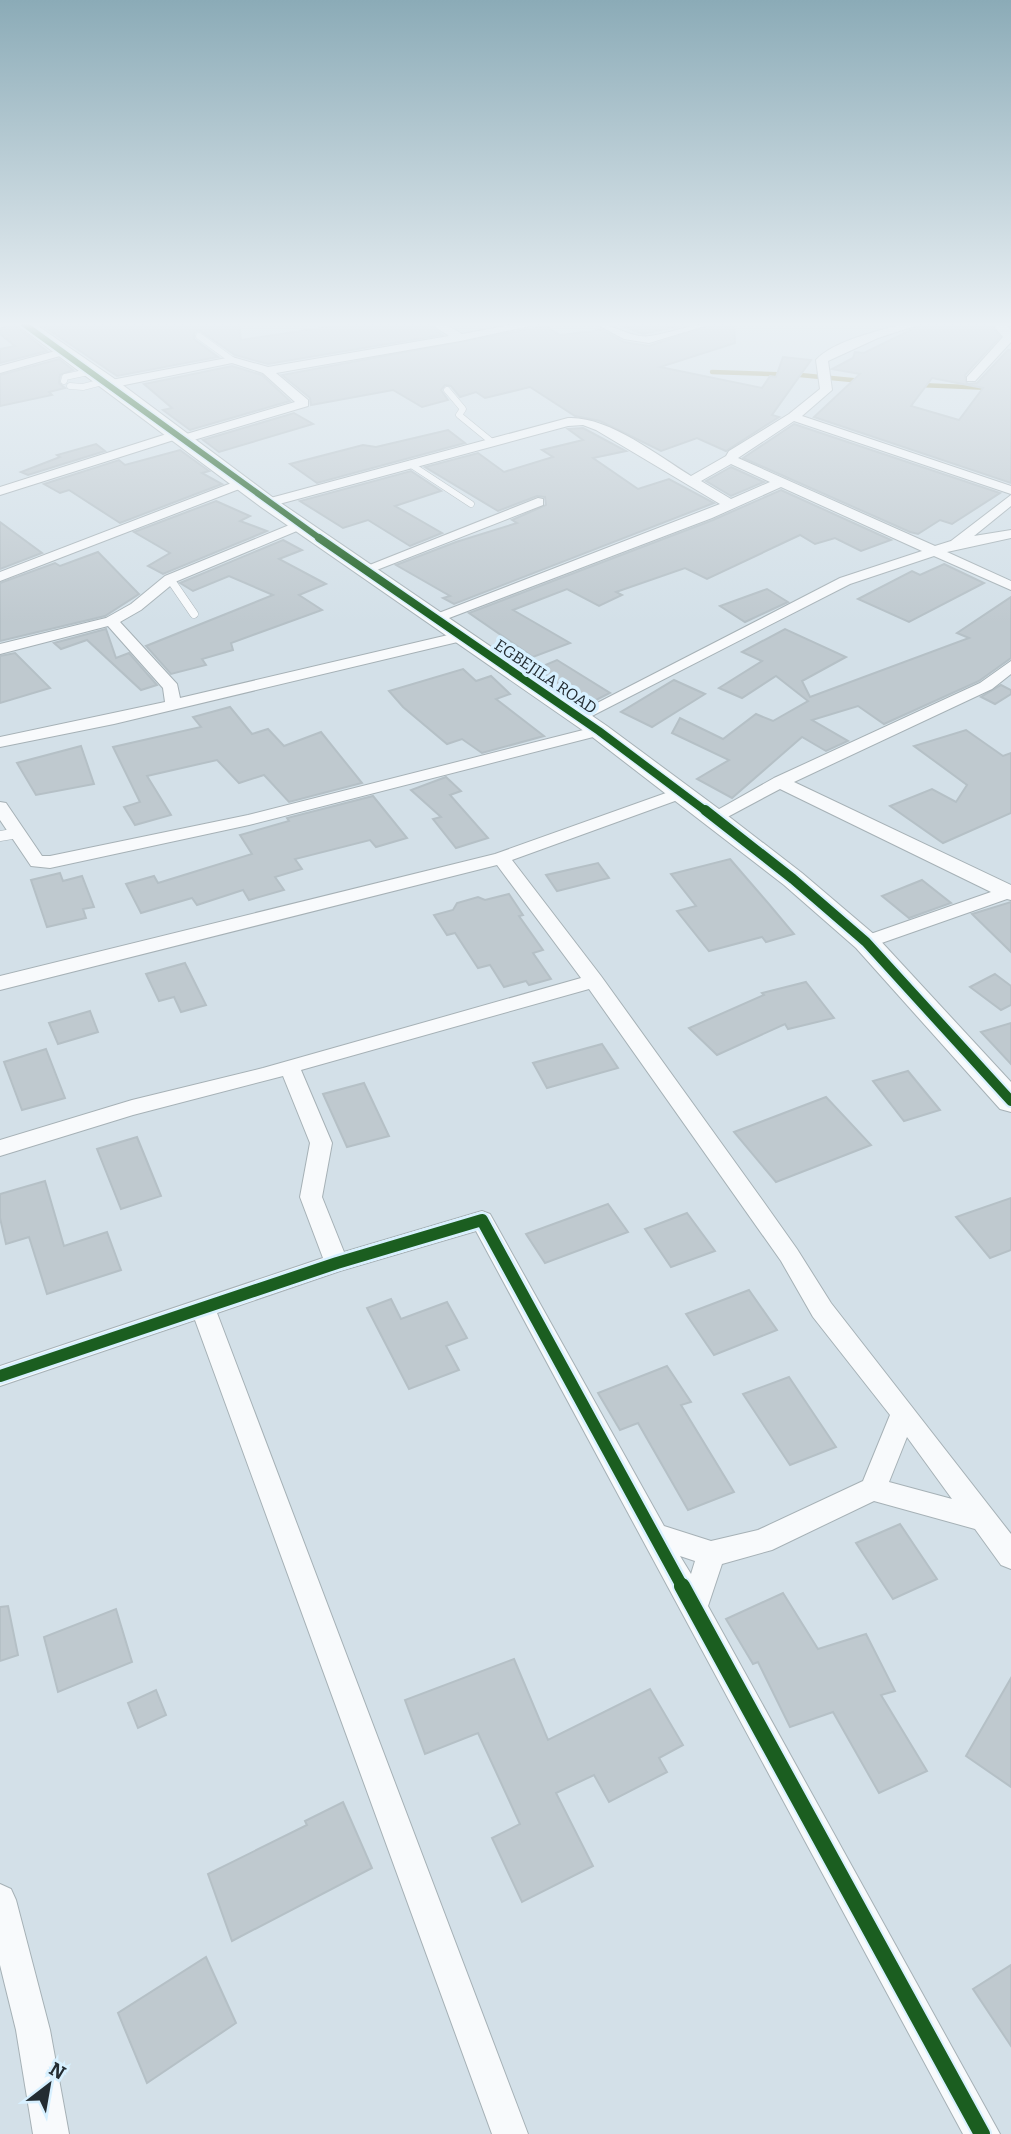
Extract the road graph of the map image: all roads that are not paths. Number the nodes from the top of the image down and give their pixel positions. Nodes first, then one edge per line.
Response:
1 (162, 424) edge
2 (229, 424) edge
3 (469, 424) edge
4 (562, 424) edge
5 (591, 424) edge
6 (782, 424) edge
7 (811, 424) edge
8 (180, 437) junction
9 (492, 442) junction
10 (731, 459) junction
11 (410, 464) junction
12 (691, 481) junction
13 (783, 481) junction
14 (242, 483) junction
15 (0, 491) edge
16 (1011, 497) edge
17 (538, 502) dead end
18 (268, 503) junction
19 (471, 504) dead end
20 (730, 504) junction
21 (299, 525) junction
22 (1011, 534) edge
23 (956, 544) junction
24 (935, 550) junction
25 (364, 569) junction
26 (0, 577) edge
27 (170, 579) junction
28 (1011, 586) edge
29 (194, 614) dead end
30 (436, 619) junction
31 (111, 621) junction
32 (461, 637) junction
33 (0, 649) edge
34 (1011, 666) edge
35 (173, 703) junction
36 (578, 717) junction
37 (600, 731) junction
38 (0, 742) edge
39 (780, 782) junction
40 (680, 793) junction
41 (0, 807) edge
42 (714, 817) junction
43 (9, 834) edge
44 (501, 858) junction
45 (1009, 893) edge
46 (866, 942) junction
47 (594, 981) junction
48 (0, 983) edge
49 (289, 1066) junction
50 (1011, 1101) edge
51 (0, 1148) edge
52 (337, 1263) junction
53 (203, 1308) junction
54 (0, 1376) edge
55 (903, 1415) junction
56 (873, 1489) junction
57 (985, 1520) junction
58 (654, 1535) junction
59 (711, 1554) junction
60 (1011, 1556) edge
61 (694, 1607) junction
62 (0, 1900) edge
63 (51, 2134) edge
64 (510, 2134) edge
65 (982, 2134) edge

1 - 8 street, EGBEJILA ROAD
2 - 8 street
3 - 9 lane
4 - 9 street
5 - 12 street
6 - 10 street
7 - 16 street
8 - 14 street, EGBEJILA ROAD
8 - 15 street
9 - 11 street
10 - 12 street
10 - 13 street
11 - 18 street
11 - 19 lane
12 - 20 street
13 - 20 street
13 - 24 street
14 - 18 street, EGBEJILA ROAD
14 - 26 street
16 - 23 street
17 - 25 street
18 - 21 street, EGBEJILA ROAD
20 - 30 street
21 - 25 street, EGBEJILA ROAD
21 - 27 street
22 - 23 street
23 - 24 street
24 - 28 street
24 - 36 street
25 - 30 street, EGBEJILA ROAD
27 - 29 lane
27 - 31 street
30 - 32 street, EGBEJILA ROAD
31 - 33 street
31 - 35 street
32 - 35 street
32 - 36 street, EGBEJILA ROAD
34 - 39 street
35 - 38 street
36 - 37 street, EGBEJILA ROAD
37 - 40 street, EGBEJILA ROAD
37 - 43 street
39 - 42 street
39 - 45 street
40 - 42 street, EGBEJILA ROAD
40 - 44 street
41 - 43 street
42 - 46 street, EGBEJILA ROAD
44 - 47 street
44 - 48 street
45 - 46 street
46 - 50 street, EGBEJILA ROAD
47 - 49 street
47 - 55 street
49 - 51 street
49 - 52 street
52 - 53 street
52 - 58 street
53 - 54 street
53 - 64 street
55 - 56 street
55 - 57 street
56 - 57 street
56 - 59 street
57 - 60 street
58 - 59 street
58 - 61 street
59 - 61 street
61 - 65 street
62 - 63 street

